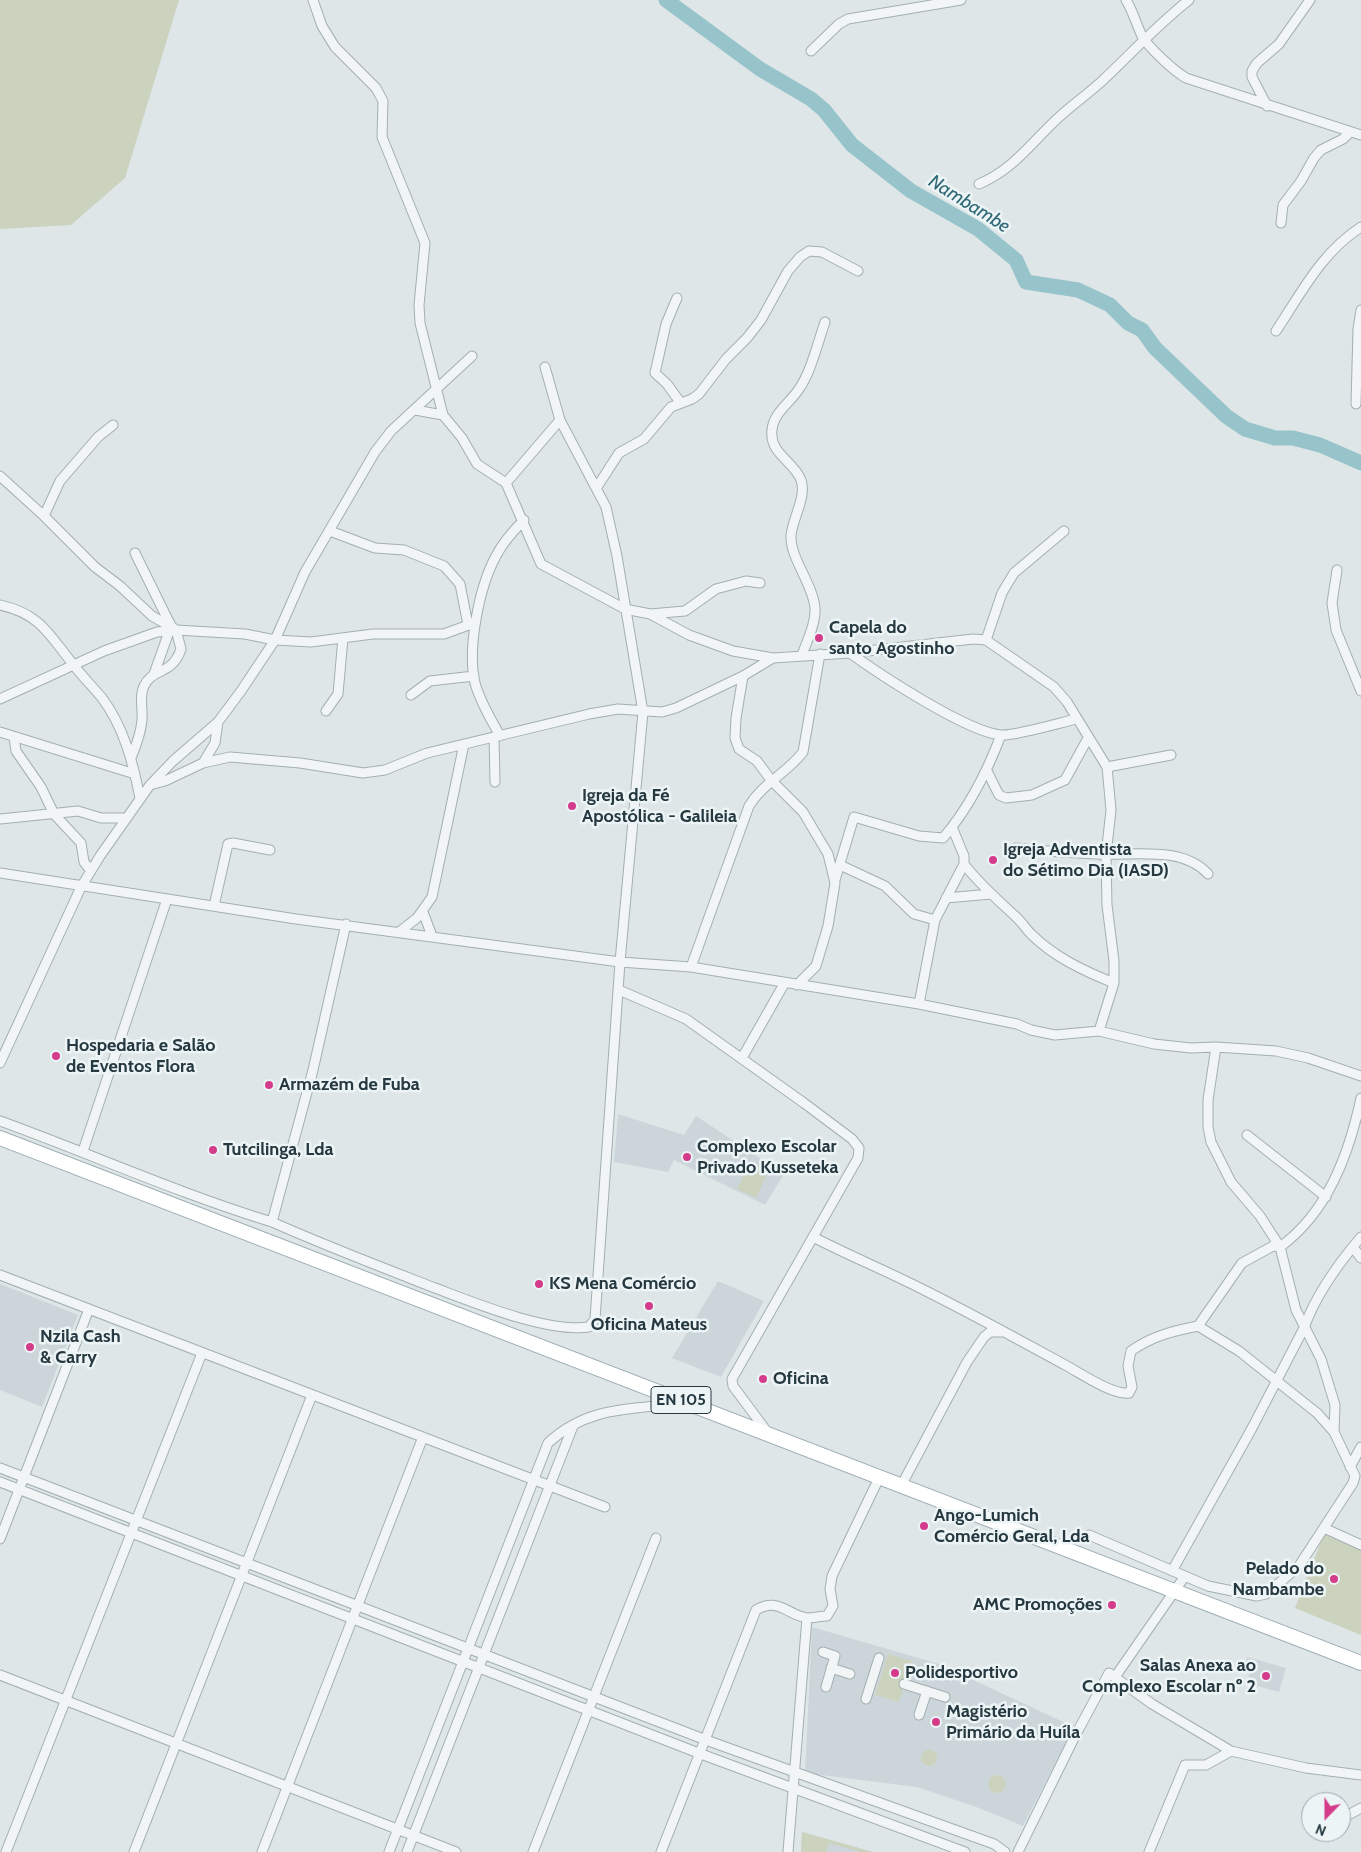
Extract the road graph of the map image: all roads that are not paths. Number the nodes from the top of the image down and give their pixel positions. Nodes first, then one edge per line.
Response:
1 (312, 0) edge
2 (961, 0) edge
3 (1126, 0) edge
4 (1189, 0) edge
5 (1310, 0) edge
6 (1144, 39) junction
7 (811, 51) dead end
8 (1267, 106) junction
9 (1350, 132) junction
10 (1361, 135) edge
11 (980, 184) dead end
12 (1281, 223) dead end
13 (1361, 227) edge
14 (858, 271) dead end
15 (677, 298) dead end
16 (1361, 310) edge
17 (825, 322) dead end
18 (1276, 331) dead end
19 (472, 356) dead end
20 (545, 367) dead end
21 (436, 390) junction
22 (680, 402) junction
23 (1356, 404) dead end
24 (415, 410) junction
25 (443, 415) junction
26 (560, 420) junction
27 (113, 425) dead end
28 (0, 476) edge
29 (506, 483) junction
30 (596, 487) junction
31 (44, 516) junction
32 (524, 520) junction
33 (330, 531) junction
34 (1064, 531) dead end
35 (135, 553) dead end
36 (1337, 570) dead end
37 (760, 583) dead end
38 (0, 604) edge
39 (625, 609) junction
40 (650, 614) junction
41 (471, 624) junction
42 (172, 628) junction
43 (343, 638) junction
44 (274, 640) junction
45 (986, 640) junction
46 (850, 653) junction
47 (820, 654) junction
48 (802, 655) junction
49 (773, 658) junction
50 (73, 665) junction
51 (154, 674) junction
52 (474, 676) junction
53 (743, 676) junction
54 (1361, 691) edge
55 (411, 695) dead end
56 (0, 699) edge
57 (326, 711) dead end
58 (643, 712) junction
59 (1076, 719) junction
60 (218, 722) junction
61 (0, 732) edge
62 (1001, 735) junction
63 (14, 736) junction
64 (497, 736) junction
65 (1088, 738) junction
66 (464, 744) junction
67 (1171, 755) dead end
68 (131, 758) junction
69 (203, 763) junction
70 (1107, 767) junction
71 (987, 771) junction
72 (135, 774) junction
73 (771, 780) junction
74 (495, 782) dead end
75 (150, 785) junction
76 (140, 798) junction
77 (54, 814) junction
78 (126, 818) junction
79 (0, 819) edge
80 (952, 828) junction
81 (1016, 848) dead end
82 (270, 850) dead end
83 (1106, 855) junction
84 (964, 864) junction
85 (840, 865) junction
86 (90, 871) junction
87 (0, 873) edge
88 (1208, 874) dead end
89 (835, 883) junction
90 (81, 887) junction
91 (990, 894) junction
92 (946, 898) junction
93 (167, 899) junction
94 (214, 906) junction
95 (423, 912) junction
96 (935, 920) junction
97 (346, 924) junction
98 (399, 932) junction
99 (432, 936) junction
100 (620, 962) junction
101 (691, 967) junction
102 (1114, 983) junction
103 (784, 984) junction
104 (797, 984) junction
105 (620, 990) junction
106 (919, 1004) junction
107 (1099, 1030) junction
108 (1216, 1047) junction
109 (742, 1058) junction
110 (0, 1062) edge
111 (1361, 1076) edge
112 (1361, 1098) edge
113 (0, 1121) edge
114 (1247, 1135) dead end
115 (0, 1138) edge
116 (83, 1151) junction
117 (1326, 1196) junction
118 (272, 1222) junction
119 (813, 1237) junction
120 (1361, 1237) edge
121 (1280, 1247) junction
122 (1353, 1247) junction
123 (1361, 1258) edge
124 (0, 1275) edge
125 (88, 1309) junction
126 (498, 1311) junction
127 (1198, 1326) junction
128 (493, 1327) junction
129 (1304, 1328) junction
130 (1002, 1332) junction
131 (202, 1353) junction
132 (1276, 1380) junction
133 (312, 1395) junction
134 (689, 1403) junction
135 (573, 1426) junction
136 (1334, 1432) junction
137 (769, 1435) junction
138 (423, 1437) junction
139 (1361, 1447) edge
140 (1350, 1467) junction
141 (0, 1468) edge
142 (24, 1477) junction
143 (879, 1478) junction
144 (534, 1480) junction
145 (0, 1482) edge
146 (549, 1486) junction
147 (901, 1486) junction
148 (19, 1490) junction
149 (605, 1507) dead end
150 (136, 1521) junction
151 (1324, 1528) junction
152 (131, 1533) junction
153 (1089, 1535) dead end
154 (656, 1538) dead end
155 (0, 1539) edge
156 (1361, 1545) edge
157 (247, 1563) junction
158 (1172, 1571) junction
159 (242, 1576) junction
160 (1185, 1576) junction
161 (1175, 1591) junction
162 (357, 1606) junction
163 (807, 1618) junction
164 (352, 1619) junction
165 (468, 1648) junction
166 (823, 1652) dead end
167 (484, 1654) junction
168 (879, 1658) dead end
169 (463, 1662) junction
170 (1361, 1663) edge
171 (479, 1668) junction
172 (831, 1668) junction
173 (850, 1674) dead end
174 (0, 1675) edge
175 (1115, 1678) junction
176 (904, 1684) dead end
177 (826, 1687) dead end
178 (926, 1691) junction
179 (945, 1696) dead end
180 (594, 1697) junction
181 (866, 1699) dead end
182 (66, 1701) junction
183 (589, 1710) junction
184 (919, 1715) dead end
185 (706, 1740) junction
186 (176, 1744) junction
187 (1231, 1751) junction
188 (701, 1754) junction
189 (794, 1773) junction
190 (1361, 1775) edge
191 (287, 1787) junction
192 (793, 1789) junction
193 (398, 1830) junction
194 (414, 1836) junction
195 (6, 1852) edge
196 (134, 1852) edge
197 (262, 1852) edge
198 (390, 1852) edge
199 (407, 1852) edge
200 (456, 1852) edge
201 (533, 1852) edge
202 (662, 1852) edge
203 (788, 1852) edge
204 (965, 1852) edge
205 (1005, 1852) edge
206 (1018, 1852) edge
207 (1149, 1852) edge

1 - 21 street
2 - 7 street
3 - 6 street
4 - 6 street
5 - 8 street
6 - 8 street
6 - 11 street
8 - 9 street
9 - 10 street
9 - 12 street
13 - 18 street
14 - 22 street
15 - 22 street
16 - 23 street
17 - 48 street
19 - 21 street
20 - 26 street
21 - 24 street
21 - 25 street
22 - 30 street
24 - 25 street
24 - 33 street
25 - 29 street
26 - 29 street
26 - 30 street
27 - 31 street
28 - 31 street
29 - 32 street
30 - 39 street
31 - 42 street
32 - 39 street
32 - 41 street
33 - 41 street
33 - 44 street
34 - 45 street
35 - 42 street
36 - 54 street
37 - 40 street
38 - 50 street
39 - 40 street
39 - 58 street
40 - 49 street
41 - 43 street
41 - 52 street
42 - 44 street
42 - 50 street
42 - 51 street
42 - 51 street
43 - 44 street
43 - 57 street
44 - 60 street
45 - 46 street
45 - 59 street
46 - 47 street
46 - 62 street
47 - 48 street
47 - 73 street
48 - 49 street
49 - 53 street
50 - 56 street
50 - 68 street
51 - 68 street
52 - 55 street
52 - 64 street
53 - 58 street
53 - 73 street
58 - 64 street
58 - 100 street
59 - 62 street
59 - 65 street
60 - 69 street
60 - 75 street
61 - 63 street
62 - 71 street
63 - 72 street
63 - 77 street
64 - 66 street
64 - 74 street
65 - 70 street
65 - 71 street
66 - 69 street
66 - 95 street
67 - 70 street
68 - 72 street
69 - 75 street
70 - 83 street
71 - 80 street
72 - 76 street
73 - 89 street
73 - 101 street
75 - 76 street
76 - 78 street
77 - 78 street
77 - 79 street
77 - 86 street
78 - 86 street
80 - 84 street
80 - 85 street
81 - 83 street
82 - 94 street
83 - 88 street
83 - 102 street
84 - 91 street
84 - 92 street
85 - 89 street
85 - 96 street
86 - 90 street
87 - 90 street
89 - 104 street
90 - 93 street
90 - 110 street
91 - 92 street
91 - 102 street
92 - 96 street
93 - 94 street
93 - 116 street
94 - 97 street
95 - 98 street
95 - 99 street
96 - 106 street
97 - 98 street
97 - 118 street
98 - 99 street
99 - 100 street
100 - 101 street
100 - 105 street
101 - 103 street
102 - 107 street
103 - 104 street
103 - 109 street
104 - 106 street
105 - 109 street
105 - 126 street
106 - 107 street
107 - 108 street
108 - 111 street
108 - 121 street
109 - 119 street
112 - 117 street
113 - 116 street
114 - 117 street
115 - 128 main road, EN 105
116 - 118 street
117 - 121 street
118 - 126 street
119 - 130 street
119 - 137 street
120 - 122 street
121 - 127 street
121 - 129 street
122 - 123 street
122 - 129 street
124 - 125 street
125 - 131 street
125 - 142 street
126 - 128 street
127 - 130 street
127 - 132 street
128 - 134 main road, EN 105
129 - 132 street
129 - 136 street
130 - 147 street
131 - 133 street
131 - 150 street
132 - 136 street
132 - 158 street
133 - 138 street
133 - 157 street
134 - 135 street
134 - 137 main road, EN 105
135 - 144 street
135 - 146 street
136 - 140 street
137 - 143 main road, EN 105
138 - 144 street
138 - 162 street
139 - 140 street
140 - 151 street
141 - 142 street
142 - 148 street
142 - 150 street
143 - 147 main road, EN 105
143 - 163 street
144 - 146 street
144 - 165 street
145 - 148 street
146 - 149 street
146 - 167 street
147 - 161 main road, EN 105
148 - 152 street
148 - 155 street
150 - 152 street
150 - 157 street
151 - 156 street
151 - 160 street
152 - 159 street
152 - 182 street
153 - 158 street
154 - 180 street
157 - 159 street
157 - 162 street
158 - 160 street
159 - 164 street
159 - 186 street
160 - 161 street
161 - 170 main road, EN 105
161 - 175 street
162 - 164 street
162 - 165 street
163 - 185 street
163 - 189 street
164 - 169 street
164 - 191 street
165 - 167 street
165 - 169 street
166 - 172 street
167 - 171 street
167 - 180 street
168 - 181 street
169 - 171 street
169 - 193 street
171 - 183 street
171 - 194 street
172 - 173 street
172 - 177 street
174 - 182 street
175 - 187 street
175 - 206 street
176 - 178 street
178 - 179 street
178 - 184 street
180 - 183 street
180 - 185 street
182 - 186 street
182 - 195 street
183 - 188 street
183 - 201 street
185 - 188 street
185 - 189 street
186 - 191 street
186 - 196 street
187 - 190 street
187 - 207 street
188 - 192 street
188 - 202 street
189 - 192 street
189 - 205 street
191 - 193 street
191 - 197 street
192 - 203 street
192 - 204 street
193 - 194 street
193 - 198 street
194 - 199 street
194 - 200 street

